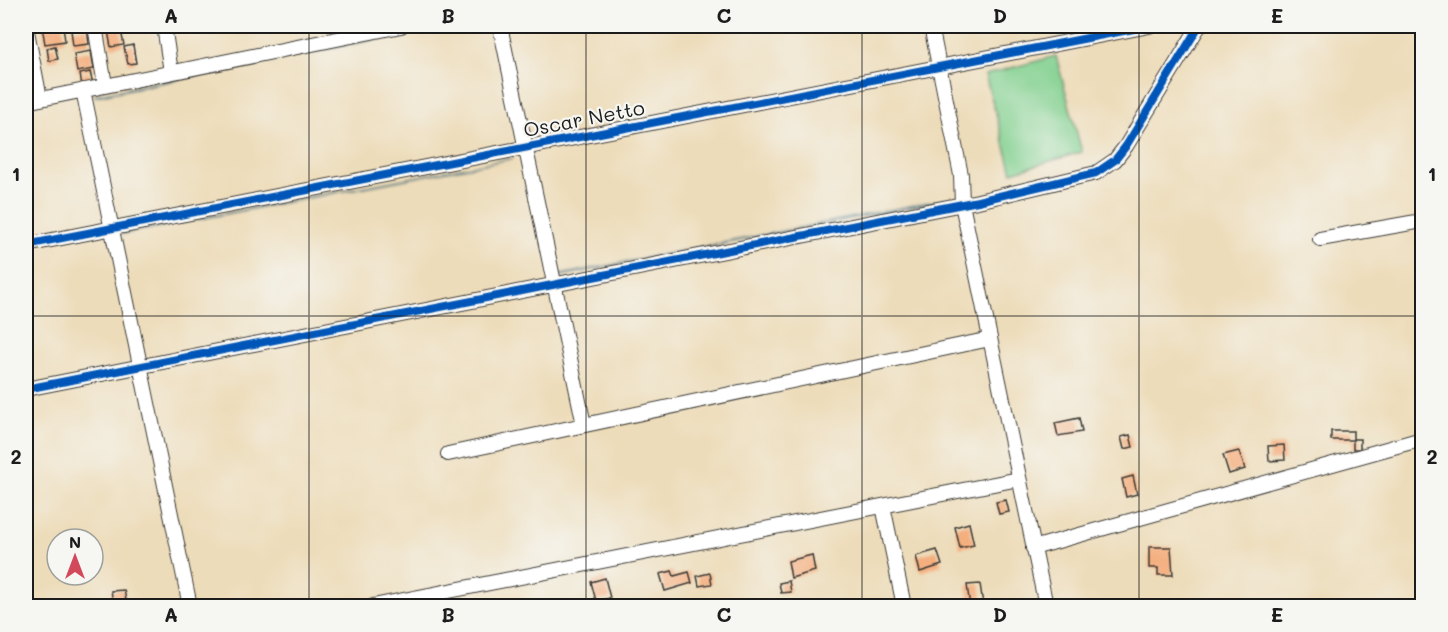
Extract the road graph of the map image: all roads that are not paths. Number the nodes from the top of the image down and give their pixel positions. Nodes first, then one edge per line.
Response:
1 (26, 26) edge
2 (95, 26) edge
3 (164, 26) edge
4 (401, 26) edge
5 (500, 26) edge
6 (931, 26) edge
7 (1149, 26) edge
8 (1199, 26) edge
9 (940, 67) junction
10 (171, 72) junction
11 (105, 85) junction
12 (83, 90) junction
13 (40, 99) junction
14 (26, 102) edge
15 (526, 147) junction
16 (962, 204) junction
17 (1422, 221) edge
18 (112, 228) junction
19 (1320, 239) dead end
20 (26, 245) edge
21 (555, 284) junction
22 (990, 339) junction
23 (140, 366) junction
24 (26, 389) edge
25 (584, 425) junction
26 (1422, 439) edge
27 (448, 454) dead end
28 (1019, 479) junction
29 (883, 506) junction
30 (1034, 548) junction
31 (190, 606) edge
32 (373, 606) edge
33 (904, 606) edge
34 (1046, 606) edge

1 - 13 street
2 - 11 street
3 - 10 street
4 - 10 street
5 - 15 street
6 - 9 street
7 - 9 street, Oscar Netto
8 - 16 street
9 - 15 street, Oscar Netto
9 - 16 street
10 - 11 street
11 - 12 street
12 - 13 street
12 - 18 street
13 - 14 street
15 - 18 street, Oscar Netto
15 - 21 street
16 - 21 street
16 - 22 street
17 - 19 street
18 - 20 street, Oscar Netto
18 - 23 street
21 - 23 street
21 - 25 street
22 - 25 street
22 - 28 street
23 - 24 street
23 - 31 street
25 - 27 street
26 - 30 street
28 - 29 street
28 - 30 street
29 - 32 street
29 - 33 street
30 - 34 street

